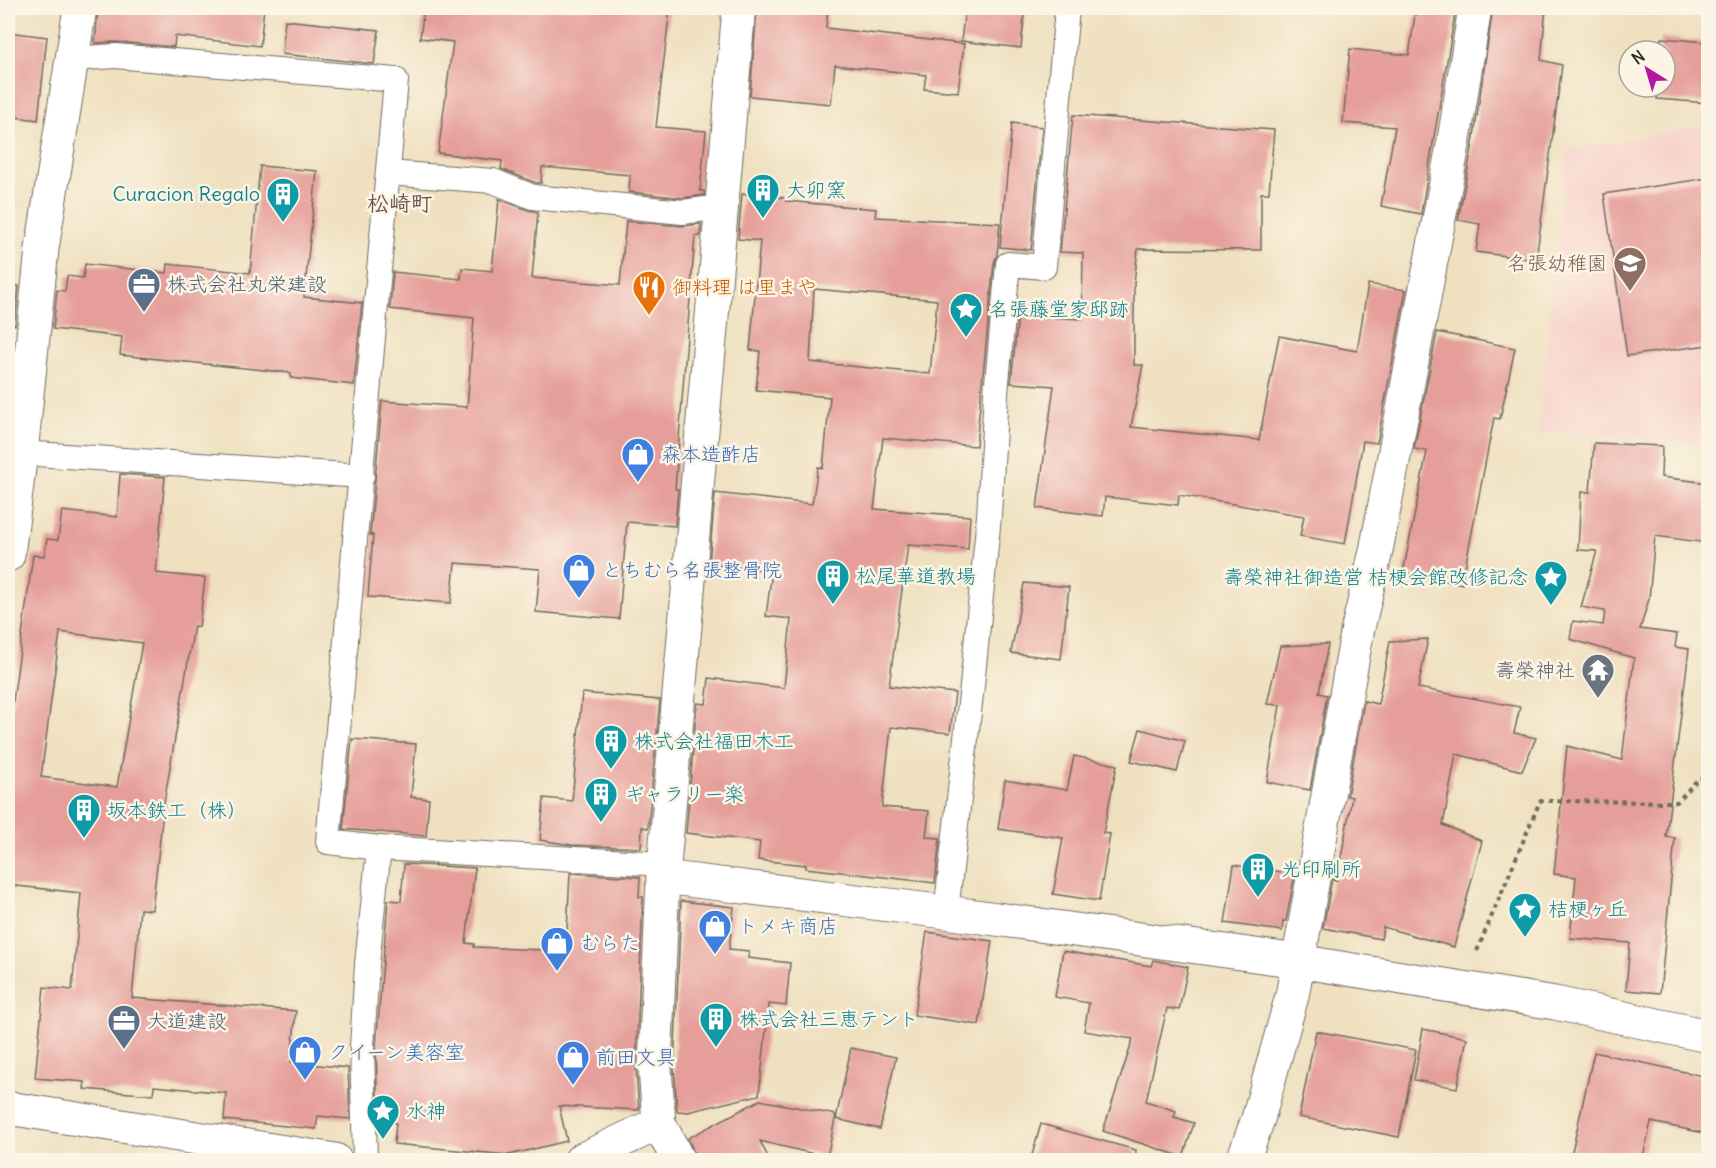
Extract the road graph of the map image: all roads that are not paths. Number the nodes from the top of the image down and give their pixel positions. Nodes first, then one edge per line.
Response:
1 (80, 8) edge
2 (739, 8) edge
3 (1067, 8) edge
4 (1475, 8) edge
5 (73, 58) junction
6 (388, 173) junction
7 (721, 207) junction
8 (15, 471) edge
9 (362, 476) junction
10 (8, 555) edge
11 (379, 848) junction
12 (663, 870) junction
13 (946, 912) junction
14 (1298, 961) junction
15 (1708, 1036) edge
16 (8, 1108) edge
17 (659, 1123) junction
18 (335, 1161) edge
19 (365, 1161) edge
20 (581, 1161) edge
21 (678, 1161) edge
22 (1243, 1161) edge

1 - 5 street
2 - 7 street
3 - 13 lane
4 - 14 street
5 - 6 lane
5 - 8 street
6 - 7 lane
6 - 9 lane
7 - 12 street
8 - 9 lane
8 - 10 street
9 - 11 lane
11 - 12 lane
11 - 19 lane
12 - 13 street
12 - 17 street
13 - 14 street
14 - 15 street
14 - 22 street
16 - 18 street
17 - 20 street
17 - 21 street

